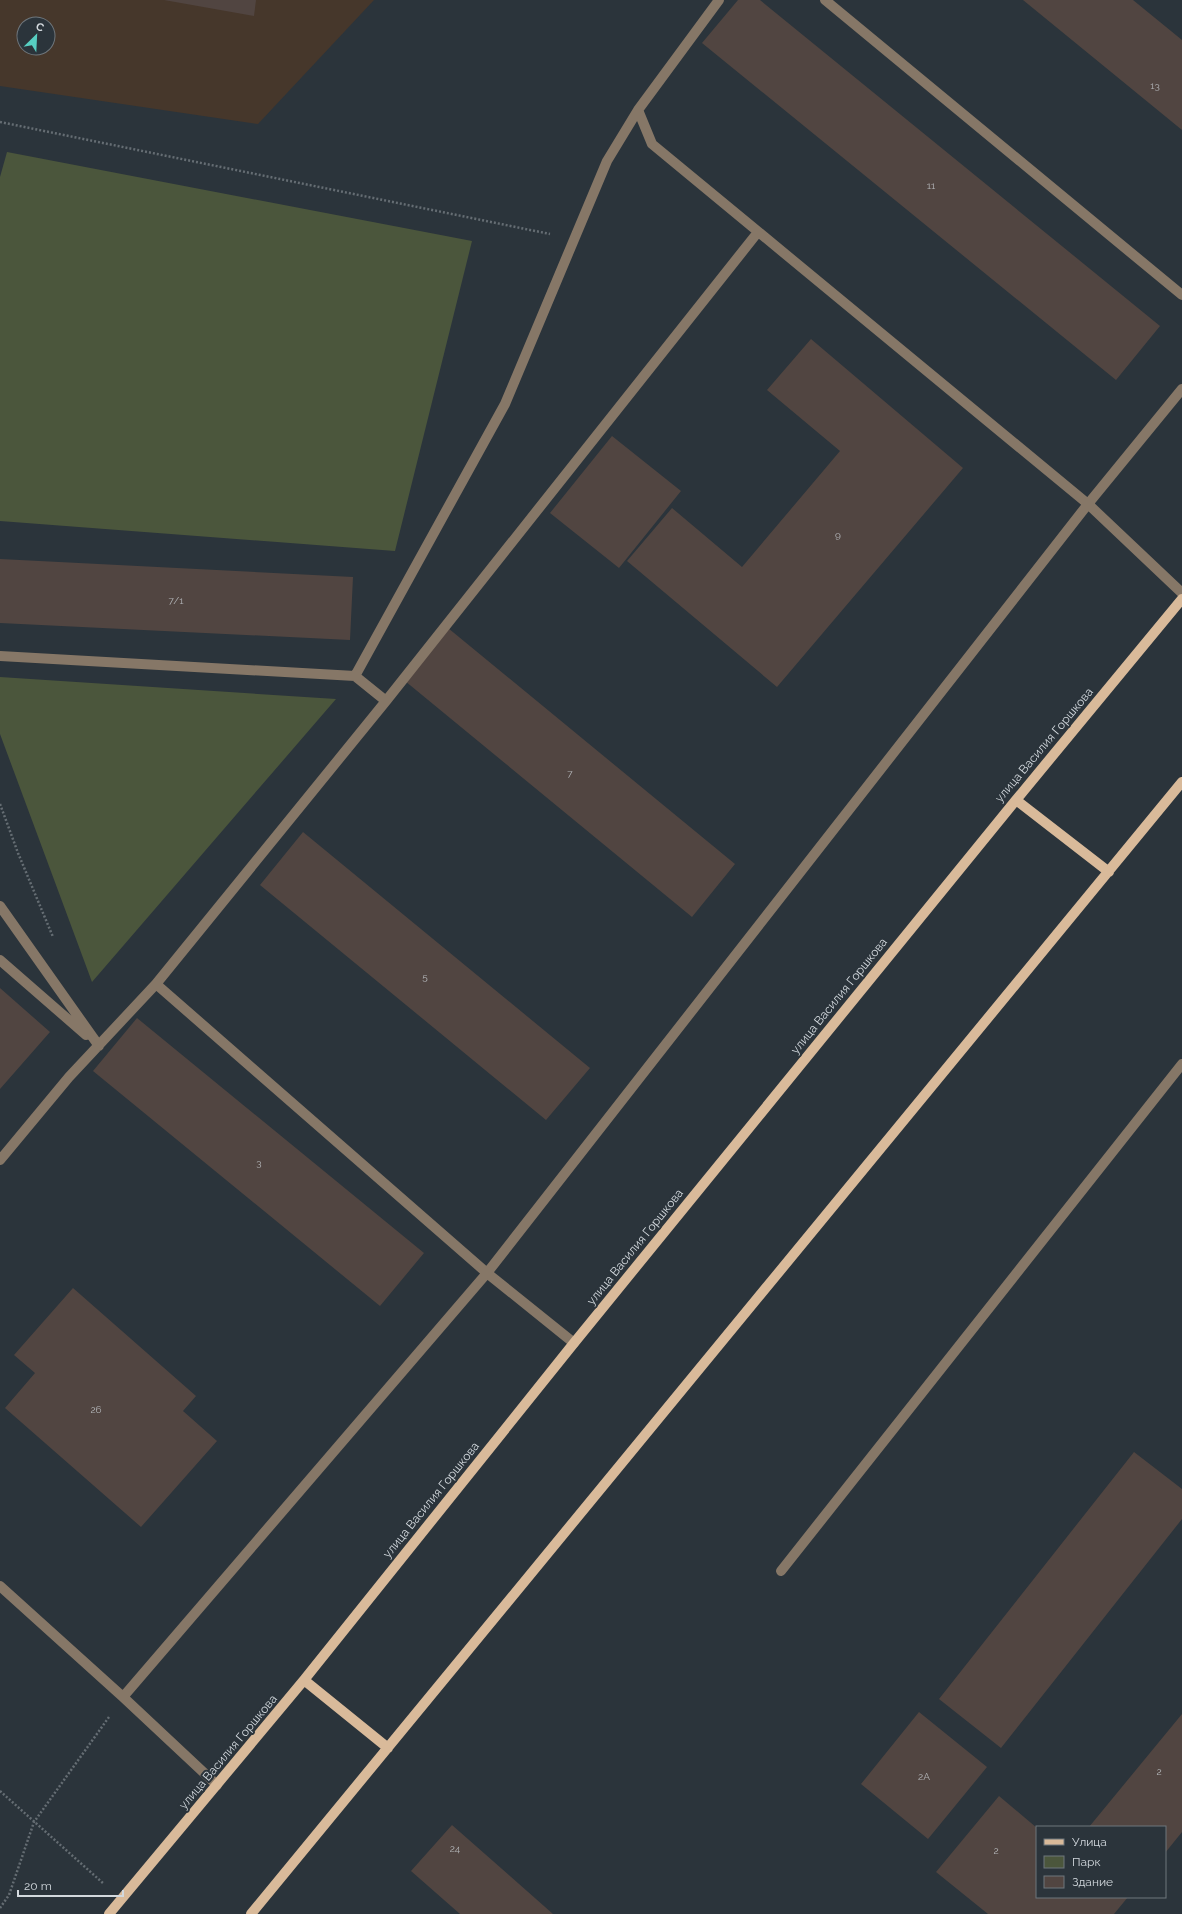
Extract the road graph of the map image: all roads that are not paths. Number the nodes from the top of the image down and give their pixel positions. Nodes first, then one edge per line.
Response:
1 (719, 0) edge
2 (825, 0) edge
3 (638, 110) junction
4 (758, 232) junction
5 (1182, 295) edge
6 (1182, 389) edge
7 (1088, 504) junction
8 (1182, 593) edge
9 (1182, 599) edge
10 (0, 656) edge
11 (355, 676) junction
12 (386, 701) junction
13 (1182, 782) edge
14 (1016, 800) junction
15 (1109, 872) junction
16 (0, 906) edge
17 (0, 960) edge
18 (156, 984) junction
19 (99, 1046) junction
20 (1182, 1064) edge
21 (0, 1160) edge
22 (487, 1273) junction
23 (574, 1343) junction
24 (781, 1571) dead end
25 (0, 1586) edge
26 (304, 1680) junction
27 (123, 1697) junction
28 (388, 1748) junction
29 (217, 1785) junction
30 (109, 1914) edge
31 (251, 1914) edge

1 - 3 lane
2 - 5 lane
3 - 4 lane
3 - 11 lane
4 - 7 lane
4 - 12 lane
6 - 7 lane
7 - 8 lane
7 - 22 lane
9 - 14 main road, улица Василия Горшкова
10 - 11 lane
11 - 12 lane
12 - 18 lane
13 - 15 main road
14 - 15 main road
14 - 23 main road, улица Василия Горшкова
15 - 28 main road
16 - 19 lane
17 - 19 lane
18 - 19 lane
18 - 22 lane
19 - 21 lane
20 - 24 lane
22 - 23 lane
22 - 27 lane
23 - 26 main road, улица Василия Горшкова
25 - 27 lane
26 - 28 main road
26 - 29 main road, улица Василия Горшкова
27 - 29 lane
28 - 31 main road
29 - 30 main road, улица Василия Горшкова

